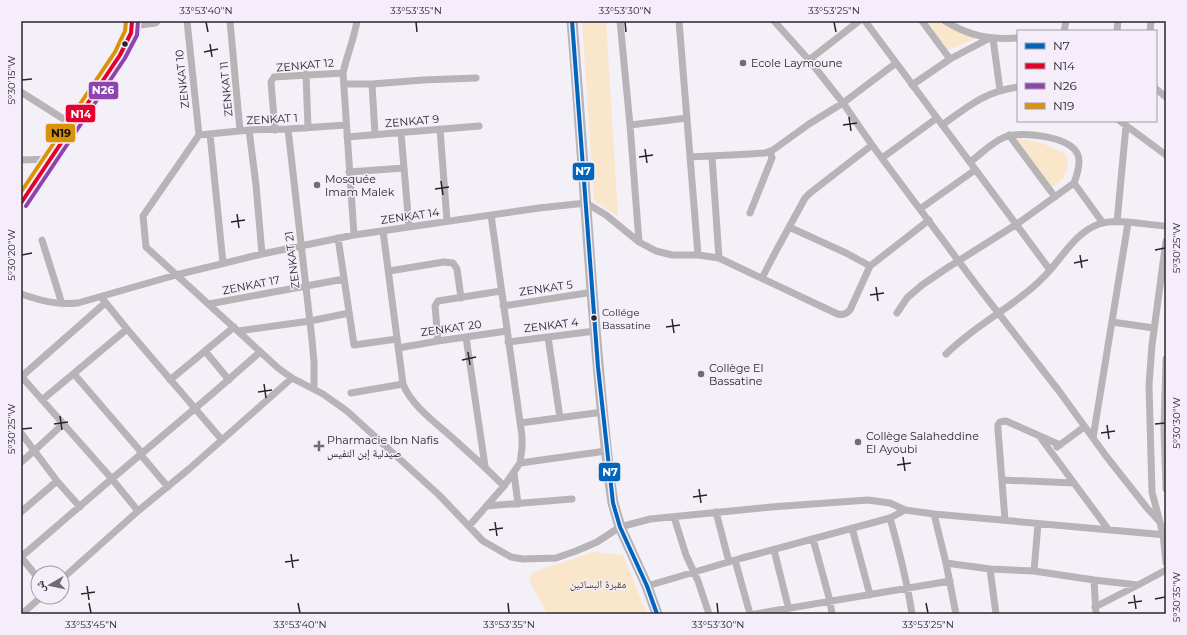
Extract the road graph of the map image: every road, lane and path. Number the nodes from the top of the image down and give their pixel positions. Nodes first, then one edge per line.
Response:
1 (155, 21) edge
2 (187, 21) edge
3 (230, 21) edge
4 (357, 21) edge
5 (572, 21) edge
6 (620, 21) edge
7 (679, 21) edge
8 (774, 21) edge
9 (859, 21) edge
10 (865, 21) edge
11 (922, 21) edge
12 (945, 21) edge
13 (132, 23) edge
14 (992, 38) junction
15 (1017, 38) edge
16 (950, 59) junction
17 (809, 60) junction
18 (896, 63) junction
19 (343, 73) junction
20 (306, 74) junction
21 (476, 78) dead end
22 (344, 84) junction
23 (372, 84) junction
24 (912, 85) junction
25 (1017, 87) edge
26 (1000, 90) junction
27 (1157, 90) edge
28 (21, 92) edge
29 (1166, 97) edge
30 (843, 103) junction
31 (687, 118) junction
32 (937, 118) junction
33 (1121, 122) edge
34 (73, 125) junction
35 (346, 125) junction
36 (630, 125) junction
37 (942, 125) junction
38 (479, 126) dead end
39 (1126, 126) junction
40 (308, 128) junction
41 (288, 129) junction
42 (440, 129) junction
43 (249, 130) junction
44 (275, 130) junction
45 (240, 131) junction
46 (401, 133) junction
47 (210, 134) junction
48 (199, 135) junction
49 (375, 135) junction
50 (1009, 136) junction
51 (347, 137) junction
52 (872, 145) junction
53 (770, 151) junction
54 (1166, 155) edge
55 (712, 157) junction
56 (690, 158) junction
57 (882, 158) junction
58 (51, 159) junction
59 (21, 160) edge
60 (970, 162) junction
61 (404, 168) junction
62 (975, 170) junction
63 (349, 172) junction
64 (1074, 183) junction
65 (1055, 197) junction
66 (21, 203) edge
67 (586, 203) junction
68 (920, 209) junction
69 (750, 213) dead end
70 (491, 215) junction
71 (929, 220) junction
72 (447, 221) junction
73 (1117, 222) junction
74 (1103, 223) junction
75 (1128, 223) junction
76 (1017, 224) junction
77 (409, 226) junction
78 (1166, 226) edge
79 (789, 227) junction
80 (383, 231) junction
81 (354, 235) junction
82 (338, 238) junction
83 (42, 240) dead end
84 (1166, 241) edge
85 (639, 242) junction
86 (301, 245) junction
87 (262, 254) junction
88 (698, 255) junction
89 (719, 258) junction
90 (959, 261) junction
91 (223, 263) junction
92 (870, 266) junction
93 (1050, 270) junction
94 (389, 271) junction
95 (176, 275) junction
96 (762, 278) junction
97 (344, 279) junction
98 (306, 286) junction
99 (501, 291) junction
100 (593, 292) junction
101 (21, 294) edge
102 (461, 298) junction
103 (103, 300) junction
104 (62, 304) junction
105 (209, 304) junction
106 (503, 306) junction
107 (348, 313) junction
108 (897, 313) dead end
109 (998, 313) junction
110 (310, 321) junction
111 (1112, 322) junction
112 (236, 328) junction
113 (1154, 328) junction
114 (127, 329) junction
115 (507, 331) junction
116 (596, 331) junction
117 (466, 336) junction
118 (548, 337) junction
119 (397, 339) junction
120 (438, 340) junction
121 (508, 342) junction
122 (398, 348) junction
123 (205, 351) junction
124 (260, 352) junction
125 (946, 354) dead end
126 (1166, 359) edge
127 (74, 374) junction
128 (21, 376) edge
129 (292, 378) junction
130 (170, 380) junction
131 (229, 380) junction
132 (403, 384) junction
133 (314, 389) junction
134 (351, 393) dead end
135 (42, 400) junction
136 (196, 408) junction
137 (603, 412) junction
138 (560, 418) junction
139 (520, 423) junction
140 (63, 424) junction
141 (1084, 427) junction
142 (21, 433) edge
143 (1039, 436) junction
144 (1093, 438) junction
145 (222, 440) junction
146 (1060, 445) junction
147 (34, 451) junction
148 (606, 451) junction
149 (1051, 452) junction
150 (141, 454) junction
151 (21, 462) edge
152 (520, 463) junction
153 (485, 466) junction
154 (514, 473) junction
155 (112, 479) junction
156 (1002, 480) junction
157 (57, 481) junction
158 (1074, 483) junction
159 (504, 486) junction
160 (168, 487) junction
161 (1166, 489) edge
162 (572, 499) dead end
163 (518, 504) junction
164 (80, 506) junction
165 (487, 506) junction
166 (905, 510) junction
167 (138, 511) junction
168 (21, 512) edge
169 (716, 512) junction
170 (934, 514) junction
171 (674, 517) junction
172 (890, 518) junction
173 (1005, 520) junction
174 (1159, 521) junction
175 (1038, 524) junction
176 (469, 526) junction
177 (620, 527) junction
178 (852, 528) junction
179 (1108, 529) junction
180 (1165, 534) edge
181 (813, 539) junction
182 (774, 550) junction
183 (21, 557) edge
184 (732, 561) junction
185 (946, 562) junction
186 (1166, 563) edge
187 (30, 568) edge
188 (990, 569) junction
189 (1166, 570) edge
190 (1034, 571) junction
191 (70, 572) edge
192 (694, 572) junction
193 (1094, 580) junction
194 (950, 581) junction
195 (1138, 585) junction
196 (647, 586) junction
197 (908, 588) junction
198 (870, 595) junction
199 (830, 601) junction
200 (32, 605) edge
201 (1096, 610) edge
202 (790, 611) edge
203 (22, 614) edge
204 (657, 614) edge
205 (709, 614) edge
206 (750, 614) edge
207 (755, 614) edge
208 (832, 614) edge
209 (912, 614) edge
210 (956, 614) edge
211 (996, 614) edge

1 - 13 main road
2 - 48 street, ZENKAT 10
3 - 45 street, ZENKAT 11
4 - 19 street
5 - 67 main road
6 - 36 street
7 - 31 street
8 - 17 street
9 - 17 street
10 - 18 street
11 - 16 street
12 - 14 street
13 - 34 main road
14 - 15 street
14 - 16 street
14 - 26 street
16 - 24 street
17 - 30 street
18 - 24 street
18 - 30 street
19 - 20 street, ZENKAT 12
19 - 22 street
20 - 40 street
20 - 44 street, ZENKAT 12
21 - 23 street
22 - 23 street
22 - 35 street
23 - 49 street
24 - 32 street
25 - 26 street
26 - 37 street
27 - 29 street
28 - 34 street
30 - 52 street
30 - 53 street
31 - 36 street
31 - 56 street
32 - 37 street
32 - 57 street
33 - 39 street
34 - 58 main road
35 - 40 street, ZENKAT 1
35 - 51 street
36 - 85 street
37 - 60 street
38 - 42 street, ZENKAT 9
39 - 54 street
39 - 73 street
40 - 41 street, ZENKAT 1
41 - 44 street, ZENKAT 1
41 - 86 street, ZENKAT 21
42 - 46 street, ZENKAT 9
42 - 72 street
43 - 44 street, ZENKAT 1
43 - 45 street, ZENKAT 1
43 - 87 street
45 - 47 street, ZENKAT 1
46 - 49 street, ZENKAT 9
46 - 61 street
47 - 48 street, ZENKAT 1
47 - 91 street
48 - 95 street
49 - 51 street, ZENKAT 9
50 - 60 street
50 - 64 street
50 - 65 street
51 - 63 street
52 - 57 street
52 - 79 street
53 - 55 street
53 - 69 street
55 - 56 street
55 - 89 street
56 - 88 street
57 - 68 street
58 - 59 street
58 - 66 main road
60 - 62 street
61 - 63 street
61 - 77 street
62 - 68 street
62 - 76 street
63 - 81 street
64 - 65 street
64 - 74 street
65 - 76 street
67 - 70 street, ZENKAT 14
67 - 85 street
67 - 100 main road
68 - 71 street
70 - 72 street, ZENKAT 14
70 - 99 street
71 - 90 street
71 - 92 street
72 - 77 street, ZENKAT 14
73 - 74 street
73 - 75 street
74 - 93 street
75 - 78 street
75 - 111 street
76 - 90 street
76 - 93 street
77 - 80 street, ZENKAT 14
79 - 92 street
79 - 96 street
80 - 81 street, ZENKAT 14
80 - 94 street
81 - 82 street, ZENKAT 14
82 - 86 street, ZENKAT 14
82 - 97 street
83 - 104 street
84 - 113 street
85 - 88 street
86 - 87 street, ZENKAT 14
86 - 98 street, ZENKAT 21
87 - 91 street, ZENKAT 14
88 - 89 street
89 - 96 street
90 - 108 street
90 - 109 street
91 - 95 street, ZENKAT 14
92 - 96 street
93 - 109 street
94 - 102 street
94 - 119 street
95 - 103 street, ZENKAT 14
95 - 105 street
97 - 98 street, ZENKAT 17
97 - 107 street
98 - 105 street, ZENKAT 17
98 - 110 street, ZENKAT 21
99 - 102 street
99 - 106 street
100 - 106 street, ZENKAT 5
100 - 116 main road
101 - 104 street, ZENKAT 14
102 - 120 street
103 - 104 street, ZENKAT 14
103 - 114 street
103 - 128 street
105 - 112 street
106 - 115 street
107 - 110 street
107 - 119 street
109 - 125 street
109 - 141 street
110 - 112 street
110 - 133 street, ZENKAT 21
111 - 113 street
111 - 144 street
112 - 123 street
112 - 124 street
113 - 174 street
114 - 127 street
114 - 130 street
115 - 117 street, ZENKAT 20
115 - 121 street
116 - 118 street, ZENKAT 4
116 - 137 main road
117 - 120 street, ZENKAT 20
117 - 153 street
118 - 121 street, ZENKAT 4
118 - 138 street
119 - 122 street
120 - 122 street, ZENKAT 20
121 - 139 street
122 - 132 street
123 - 130 street
123 - 131 street
124 - 129 street
124 - 131 street
126 - 161 street
127 - 135 street
127 - 150 street
128 - 135 street
129 - 133 street
129 - 145 street
130 - 136 street
131 - 136 street
132 - 134 street
132 - 153 street
133 - 176 street
135 - 140 street
136 - 145 street
136 - 150 street
137 - 138 street
137 - 148 main road
138 - 139 street
139 - 152 street
140 - 147 street
140 - 155 street
141 - 144 street
141 - 146 street
142 - 147 street
143 - 146 street
143 - 149 street
143 - 156 street
144 - 174 street
145 - 160 street
146 - 149 street
147 - 151 street
147 - 157 street
148 - 152 street
148 - 177 main road
149 - 158 street
150 - 155 street
150 - 160 street
152 - 154 street
153 - 159 street
154 - 159 street
154 - 163 street
155 - 164 street
155 - 167 street
156 - 158 street
156 - 173 street
157 - 164 street
157 - 168 street
158 - 179 street
159 - 165 street
160 - 167 street
162 - 163 street
163 - 165 street
164 - 183 street
165 - 176 street
166 - 169 street
166 - 170 street
166 - 172 street
167 - 191 street
169 - 171 street
169 - 184 street
170 - 173 street
170 - 185 street
171 - 177 street
171 - 192 street
172 - 178 street
172 - 197 street
173 - 175 street
174 - 180 street
175 - 179 street
175 - 190 street
176 - 177 street
177 - 196 main road
178 - 181 street
178 - 198 street
179 - 180 street
180 - 186 street
181 - 182 street
181 - 199 street
182 - 184 street
182 - 202 street
183 - 187 street
184 - 192 street
184 - 206 street
185 - 188 street
185 - 194 street
188 - 190 street
188 - 211 street
189 - 195 street
190 - 193 street
192 - 196 street
192 - 205 street
193 - 195 street
193 - 201 street
194 - 197 street
194 - 210 street
195 - 201 street
196 - 204 main road
197 - 198 street
197 - 209 street
198 - 199 street
199 - 202 street
199 - 208 street
200 - 203 street
202 - 207 street

